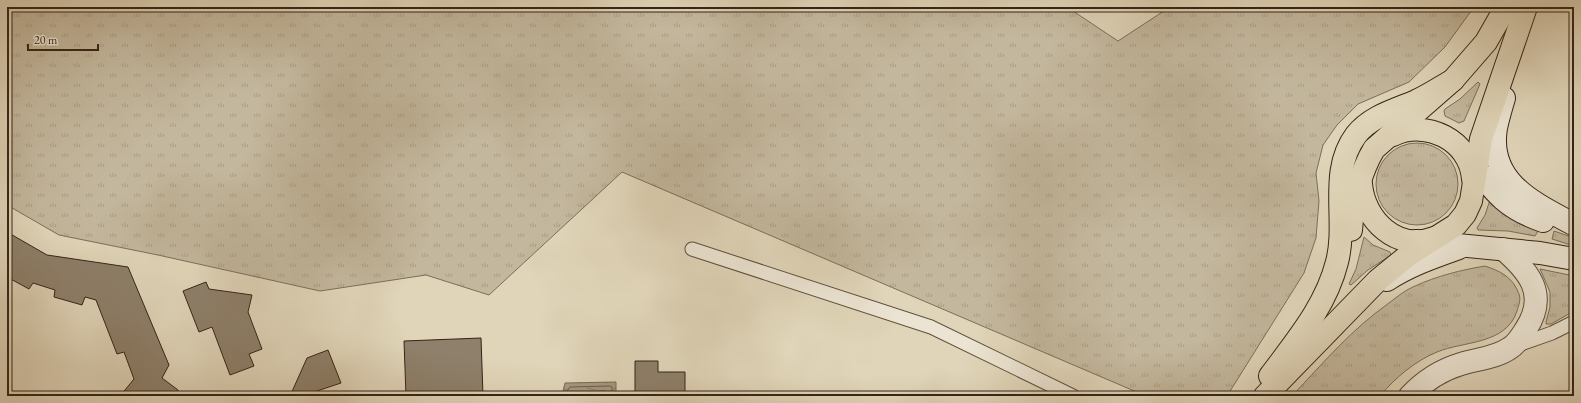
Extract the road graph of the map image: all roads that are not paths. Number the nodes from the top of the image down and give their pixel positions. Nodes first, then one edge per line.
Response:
1 (1506, 7) edge
2 (1526, 7) edge
3 (1518, 28) junction
4 (1453, 80) junction
5 (1386, 138) junction
6 (1474, 177) junction
7 (1361, 181) junction
8 (1574, 224) edge
9 (1429, 239) junction
10 (1464, 246) junction
11 (692, 249) dead end
12 (1503, 249) junction
13 (1574, 259) edge
14 (1358, 300) junction
15 (1316, 312) junction
16 (1574, 322) edge
17 (1511, 348) junction
18 (1073, 396) edge
19 (1255, 396) edge
20 (1265, 396) edge
21 (1410, 396) edge

1 - 4 main road
2 - 3 main road
3 - 6 main road
3 - 8 main road
4 - 5 main road
4 - 15 main road
5 - 6 main road
5 - 7 main road
6 - 8 main road
6 - 9 main road
7 - 9 main road
7 - 15 main road
9 - 10 main road
9 - 14 main road
10 - 12 main road
10 - 14 main road
11 - 18 lane
12 - 13 main road
12 - 17 main road
14 - 20 main road
15 - 19 main road
16 - 17 lane
17 - 21 main road

